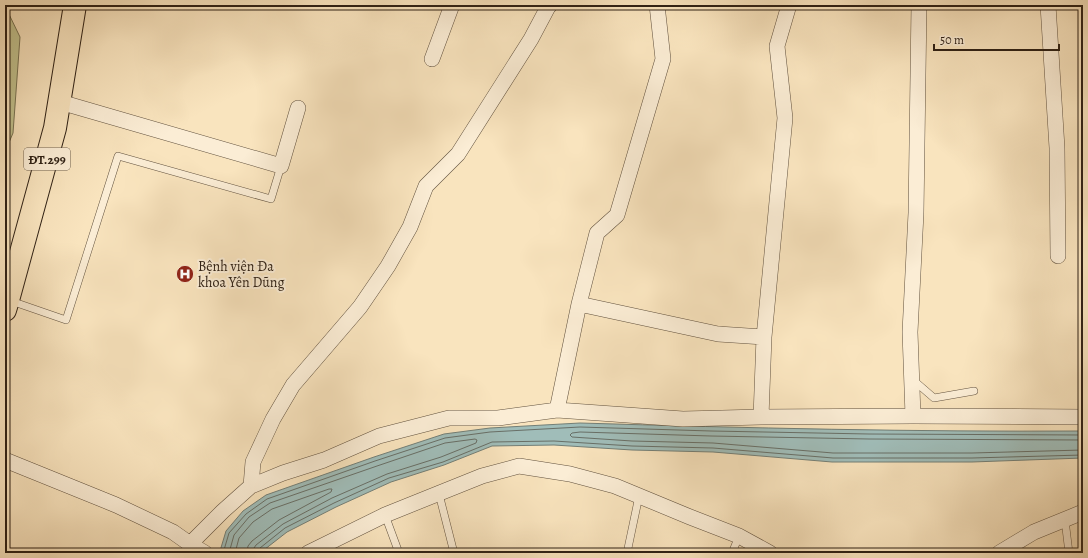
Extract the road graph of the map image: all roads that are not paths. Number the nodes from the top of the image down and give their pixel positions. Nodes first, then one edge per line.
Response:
1 (75, 5) edge
2 (452, 5) edge
3 (550, 5) edge
4 (657, 5) edge
5 (789, 5) edge
6 (919, 5) edge
7 (1048, 5) edge
8 (432, 59) dead end
9 (60, 102) junction
10 (298, 108) dead end
11 (281, 166) junction
12 (1058, 256) dead end
13 (579, 304) junction
14 (7, 305) edge
15 (764, 337) junction
16 (912, 379) junction
17 (974, 392) dead end
18 (557, 410) junction
19 (913, 416) junction
20 (761, 417) junction
21 (1083, 417) edge
22 (5, 460) edge
23 (251, 486) junction
24 (439, 494) junction
25 (639, 496) junction
26 (1083, 512) edge
27 (385, 515) junction
28 (1065, 520) junction
29 (738, 536) junction
30 (190, 544) junction
31 (205, 553) edge
32 (308, 553) edge
33 (399, 553) edge
34 (454, 553) edge
35 (627, 553) edge
36 (732, 553) edge
37 (770, 553) edge
38 (999, 553) edge
39 (1069, 553) edge

1 - 9 main road, ĐT.299
2 - 8 street
3 - 23 street
4 - 13 street
5 - 15 street
6 - 16 street
7 - 12 street
9 - 11 street
9 - 14 main road, ĐT.299
10 - 11 street
11 - 14 lane
13 - 15 street
13 - 18 street
15 - 20 street
16 - 17 lane
16 - 19 street
18 - 20 street
18 - 23 street
19 - 20 street
19 - 21 street
22 - 30 street
23 - 30 street
24 - 25 street
24 - 27 street
24 - 34 lane
25 - 29 street
25 - 35 lane
26 - 28 street
27 - 32 street
27 - 33 lane
28 - 38 street
28 - 39 lane
29 - 36 lane
29 - 37 street
30 - 31 street

